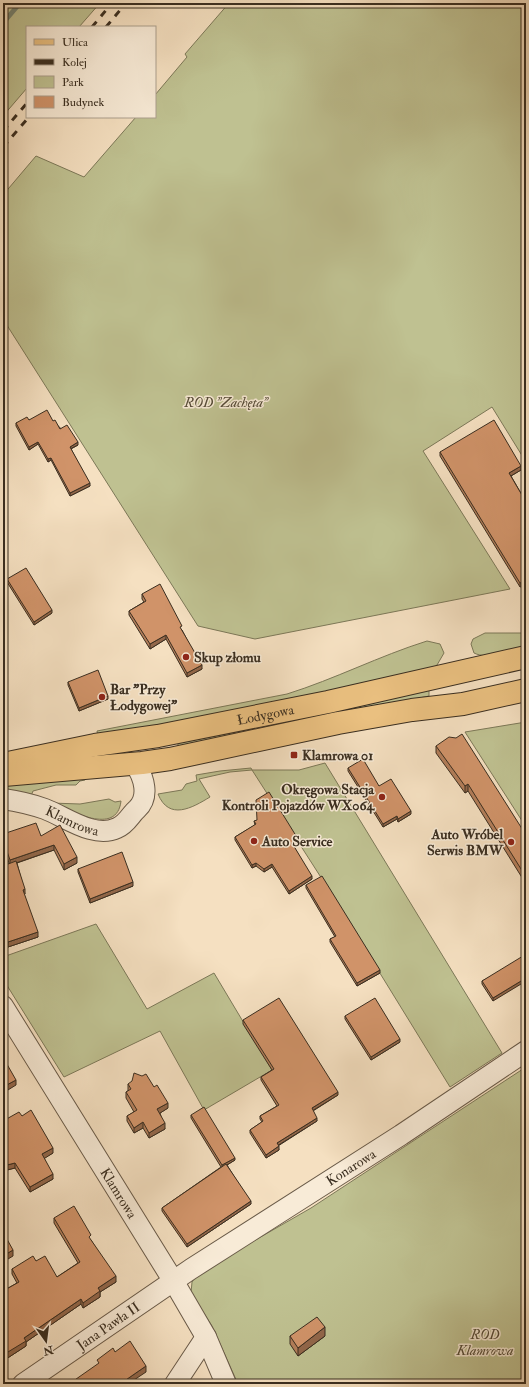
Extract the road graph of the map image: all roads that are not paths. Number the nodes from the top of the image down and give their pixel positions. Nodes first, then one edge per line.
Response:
1 (526, 657) edge
2 (526, 690) edge
3 (136, 740) junction
4 (3, 764) edge
5 (135, 764) junction
6 (3, 775) edge
7 (3, 799) edge
8 (3, 1006) edge
9 (526, 1050) edge
10 (174, 1282) junction
11 (206, 1337) junction
12 (23, 1384) edge
13 (174, 1384) edge
14 (226, 1384) edge

1 - 3 main road, Łodygowa
2 - 5 main road, Łodygowa
3 - 4 main road, Łodygowa
3 - 5 street, Klamrowa
5 - 6 main road, Łodygowa
5 - 7 street, Klamrowa
8 - 10 street, Klamrowa
9 - 10 street, Konarowa
10 - 11 street, Klamrowa
10 - 12 street, Jana Pawła II
11 - 13 street
11 - 14 street, Klamrowa

